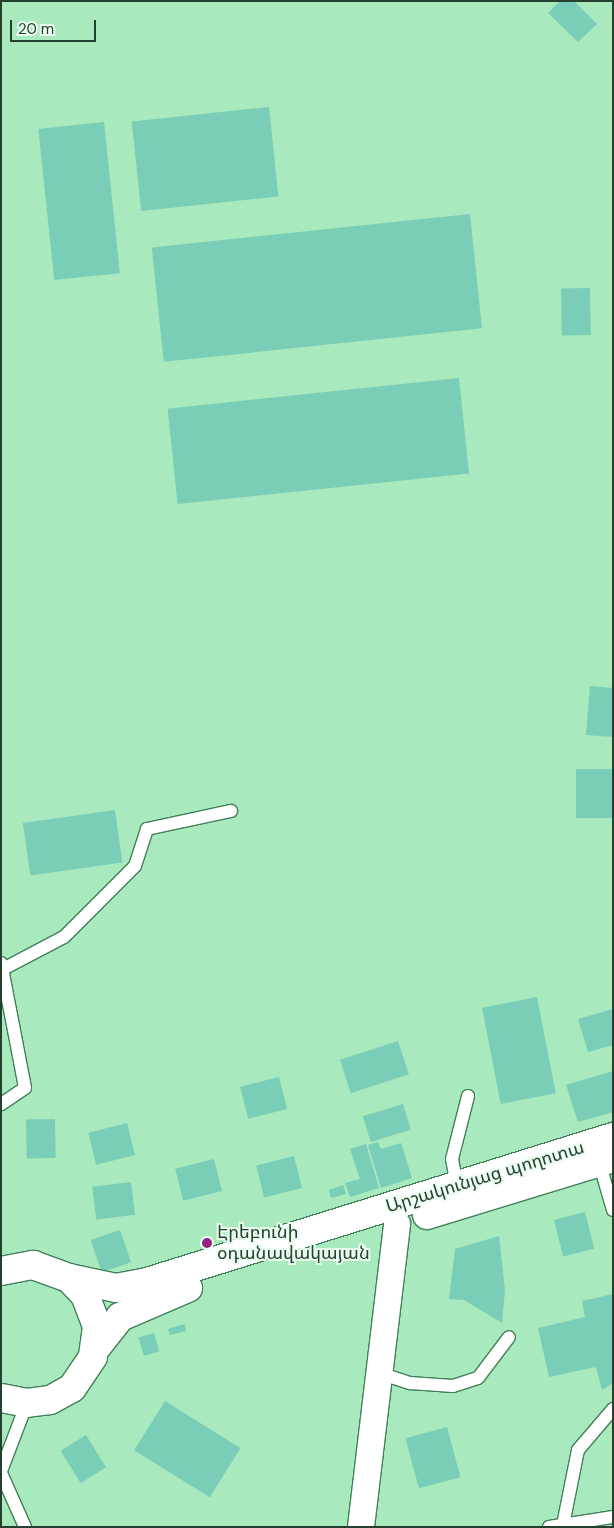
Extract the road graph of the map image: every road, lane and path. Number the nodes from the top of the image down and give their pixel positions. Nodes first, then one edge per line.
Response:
1 (231, 811) dead end
2 (2, 966) edge
3 (468, 1096) dead end
4 (1, 1104) edge
5 (613, 1137) edge
6 (606, 1160) edge
7 (457, 1185) junction
8 (613, 1210) edge
9 (398, 1214) junction
10 (1, 1271) edge
11 (69, 1278) junction
12 (509, 1337) dead end
13 (96, 1348) junction
14 (379, 1373) junction
15 (14, 1401) edge
16 (613, 1409) edge
17 (1, 1472) edge
18 (613, 1517) edge
19 (563, 1525) junction
20 (25, 1527) edge
21 (361, 1527) edge
22 (548, 1527) edge

1 - 2 lane
2 - 4 lane
3 - 7 lane
5 - 7 street, Արշակունյաց պողոտա
6 - 8 lane
6 - 9 street, Արշակունյաց պողոտա
7 - 9 street, Արշակունյաց պողոտա
9 - 11 street, Արշակունյաց պողոտա
9 - 13 street, Արշակունյաց պողոտա
9 - 14 street
10 - 11 street, Արշակունյաց պողոտա
11 - 13 street
12 - 14 lane
13 - 15 street
14 - 21 street
15 - 17 lane
16 - 19 lane
17 - 20 lane
18 - 19 lane
19 - 22 lane

